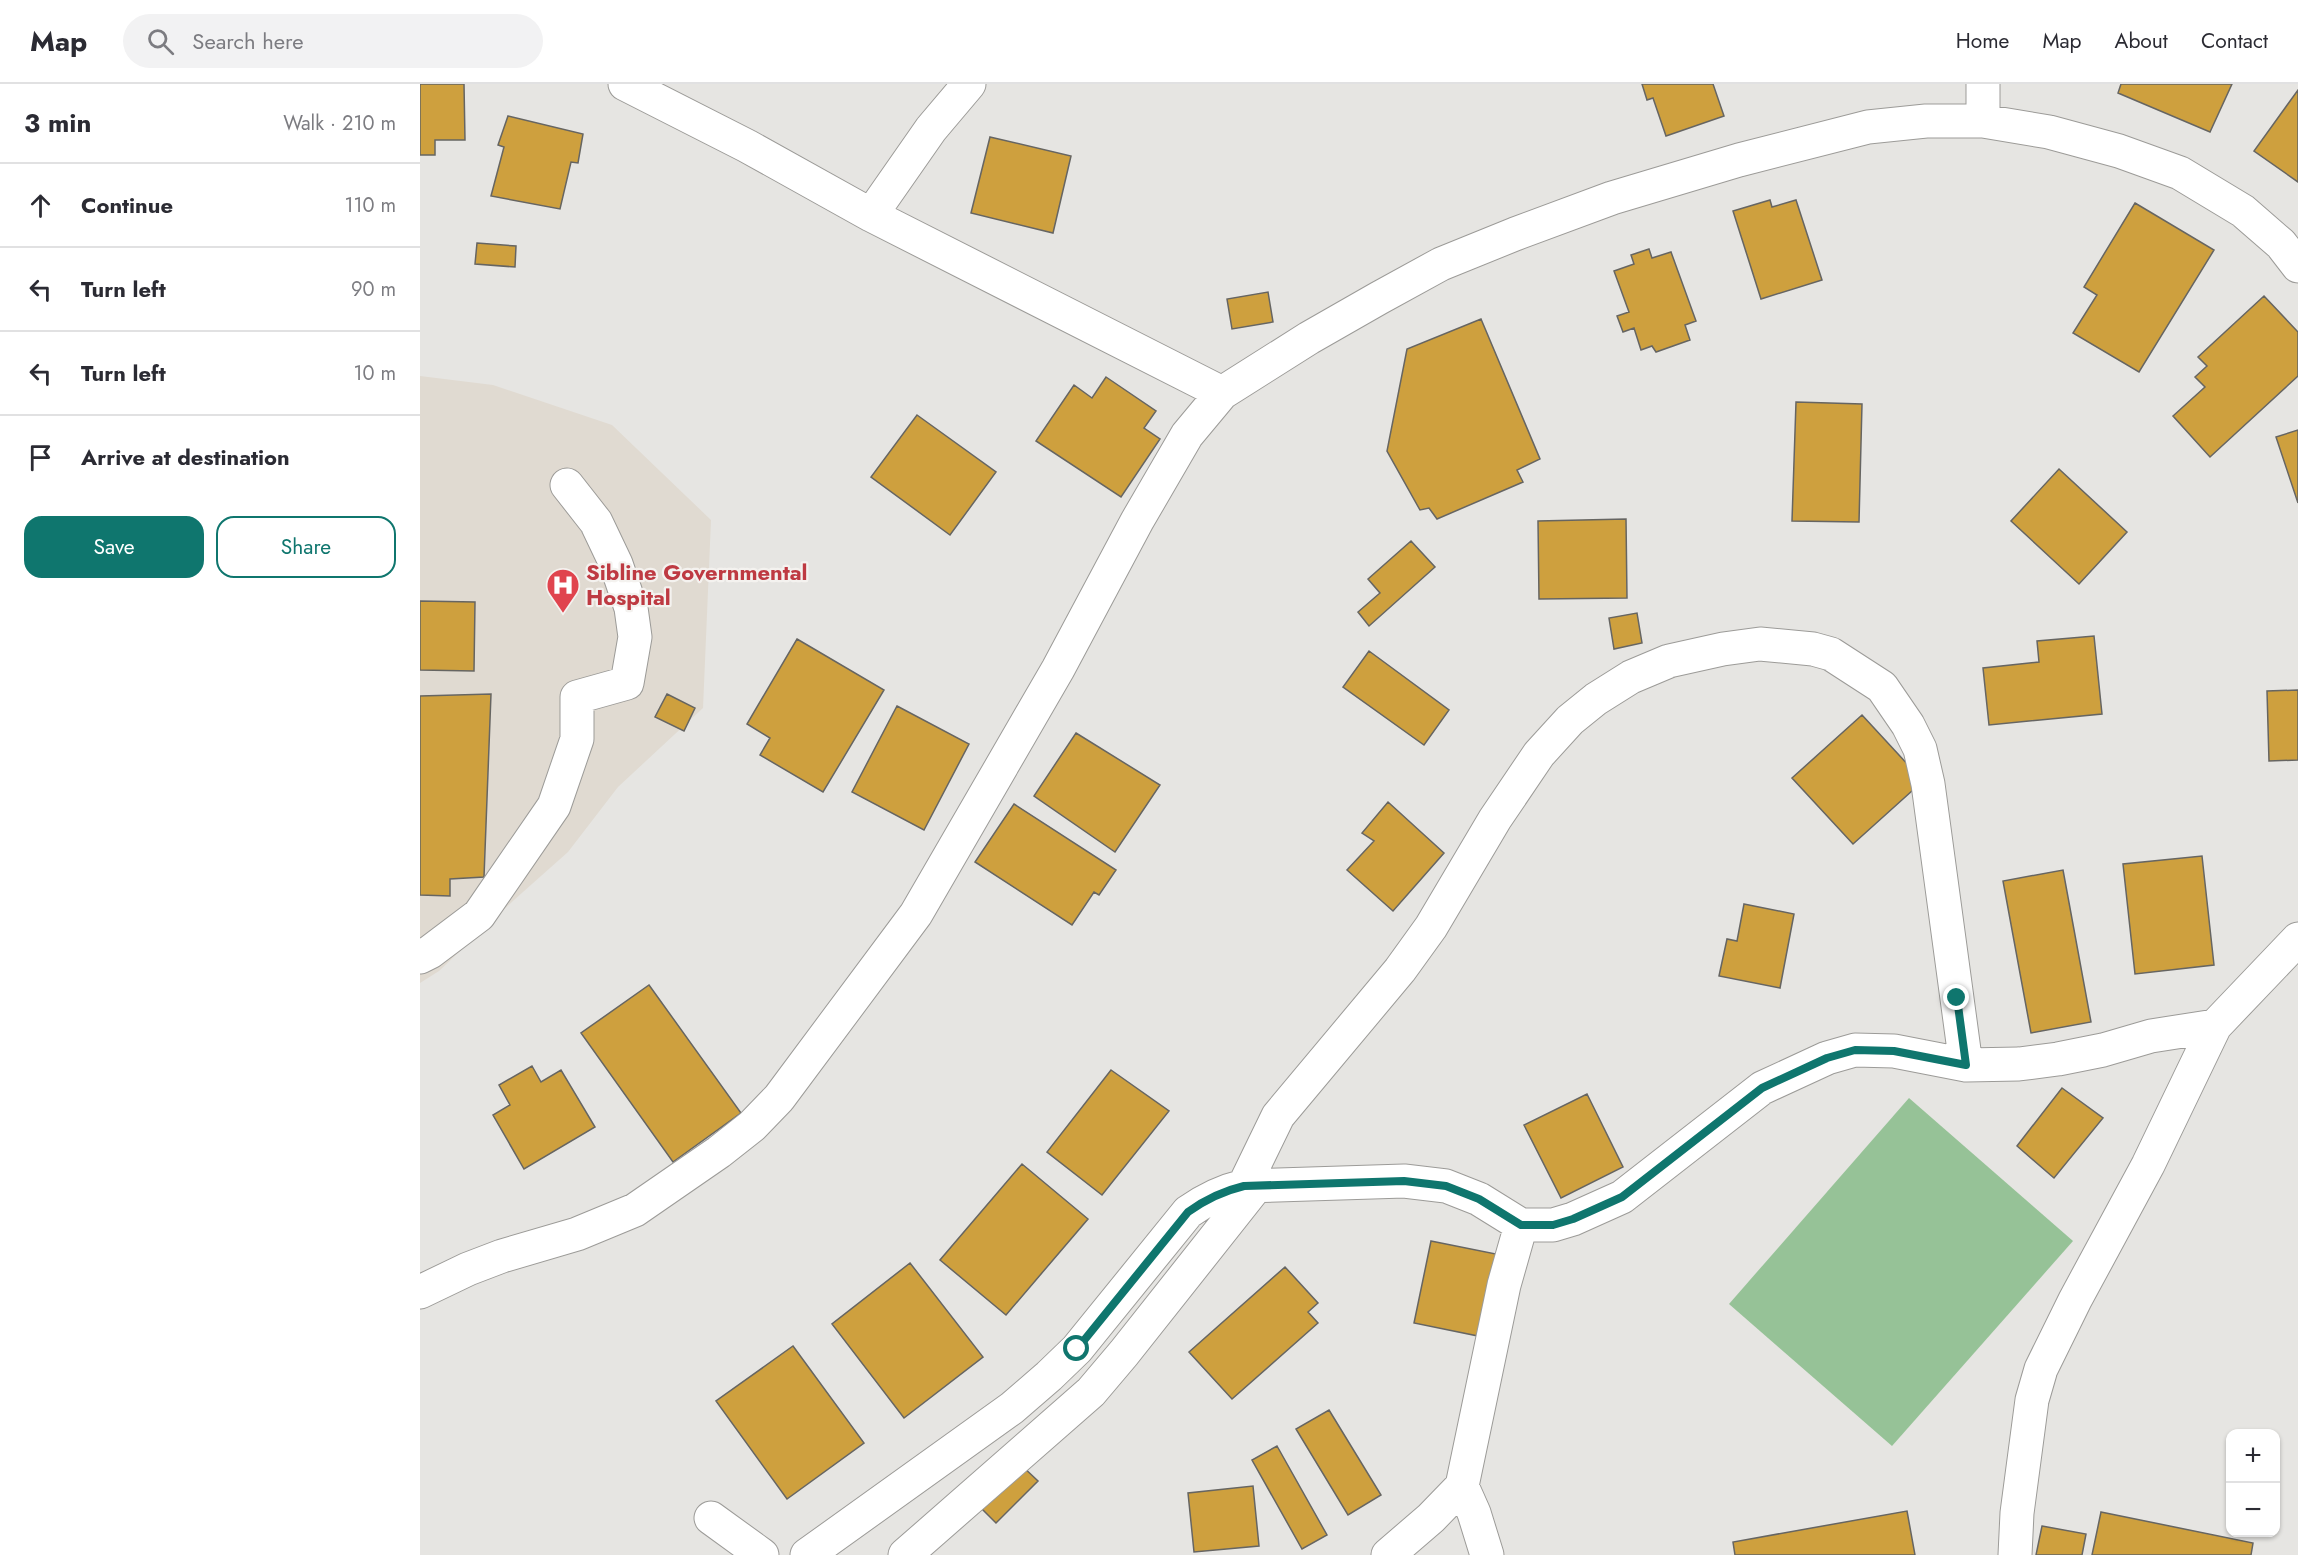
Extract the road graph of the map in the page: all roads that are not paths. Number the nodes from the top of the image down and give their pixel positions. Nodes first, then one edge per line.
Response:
1 (625, 84) edge
2 (969, 84) edge
3 (1983, 84) edge
4 (1983, 121) junction
5 (871, 215) junction
6 (2298, 266) edge
7 (1222, 393) junction
8 (567, 485) dead end
9 (2298, 939) edge
10 (420, 957) edge
11 (2215, 1026) junction
12 (1966, 1065) junction
13 (1251, 1185) junction
14 (1521, 1225) junction
15 (420, 1292) edge
16 (1462, 1486) junction
17 (711, 1518) dead end
18 (762, 1555) edge
19 (807, 1555) edge
20 (905, 1555) edge
21 (1388, 1555) edge
22 (1487, 1555) edge
23 (2015, 1555) edge

1 - 5 street
2 - 5 street
3 - 4 street
4 - 6 street
4 - 7 street
5 - 7 street
7 - 15 street
8 - 10 street
9 - 11 street
11 - 12 street
11 - 23 street
12 - 13 street
12 - 14 street
13 - 14 street
13 - 19 street
13 - 20 street
14 - 16 street
16 - 21 street
16 - 22 street
17 - 18 street

